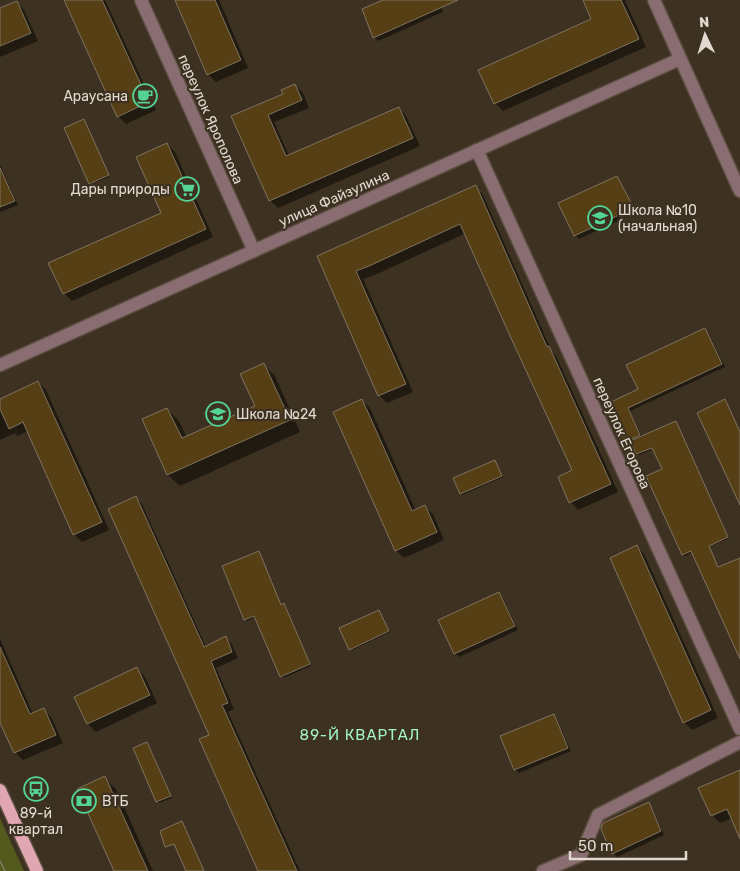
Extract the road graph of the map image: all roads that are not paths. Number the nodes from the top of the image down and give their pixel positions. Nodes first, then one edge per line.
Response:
1 (141, 0) edge
2 (654, 0) edge
3 (680, 59) junction
4 (477, 150) junction
5 (740, 191) edge
6 (254, 251) junction
7 (0, 365) edge
8 (740, 729) edge
9 (740, 742) edge
10 (0, 790) edge
11 (37, 871) edge
12 (543, 871) edge

1 - 6 street, переулок Ярополова
2 - 3 street
3 - 4 street, улица Файзулина
3 - 5 street
4 - 6 street, улица Файзулина
4 - 8 street, переулок Егорова
6 - 7 street, улица Файзулина
9 - 12 street
10 - 11 main road

